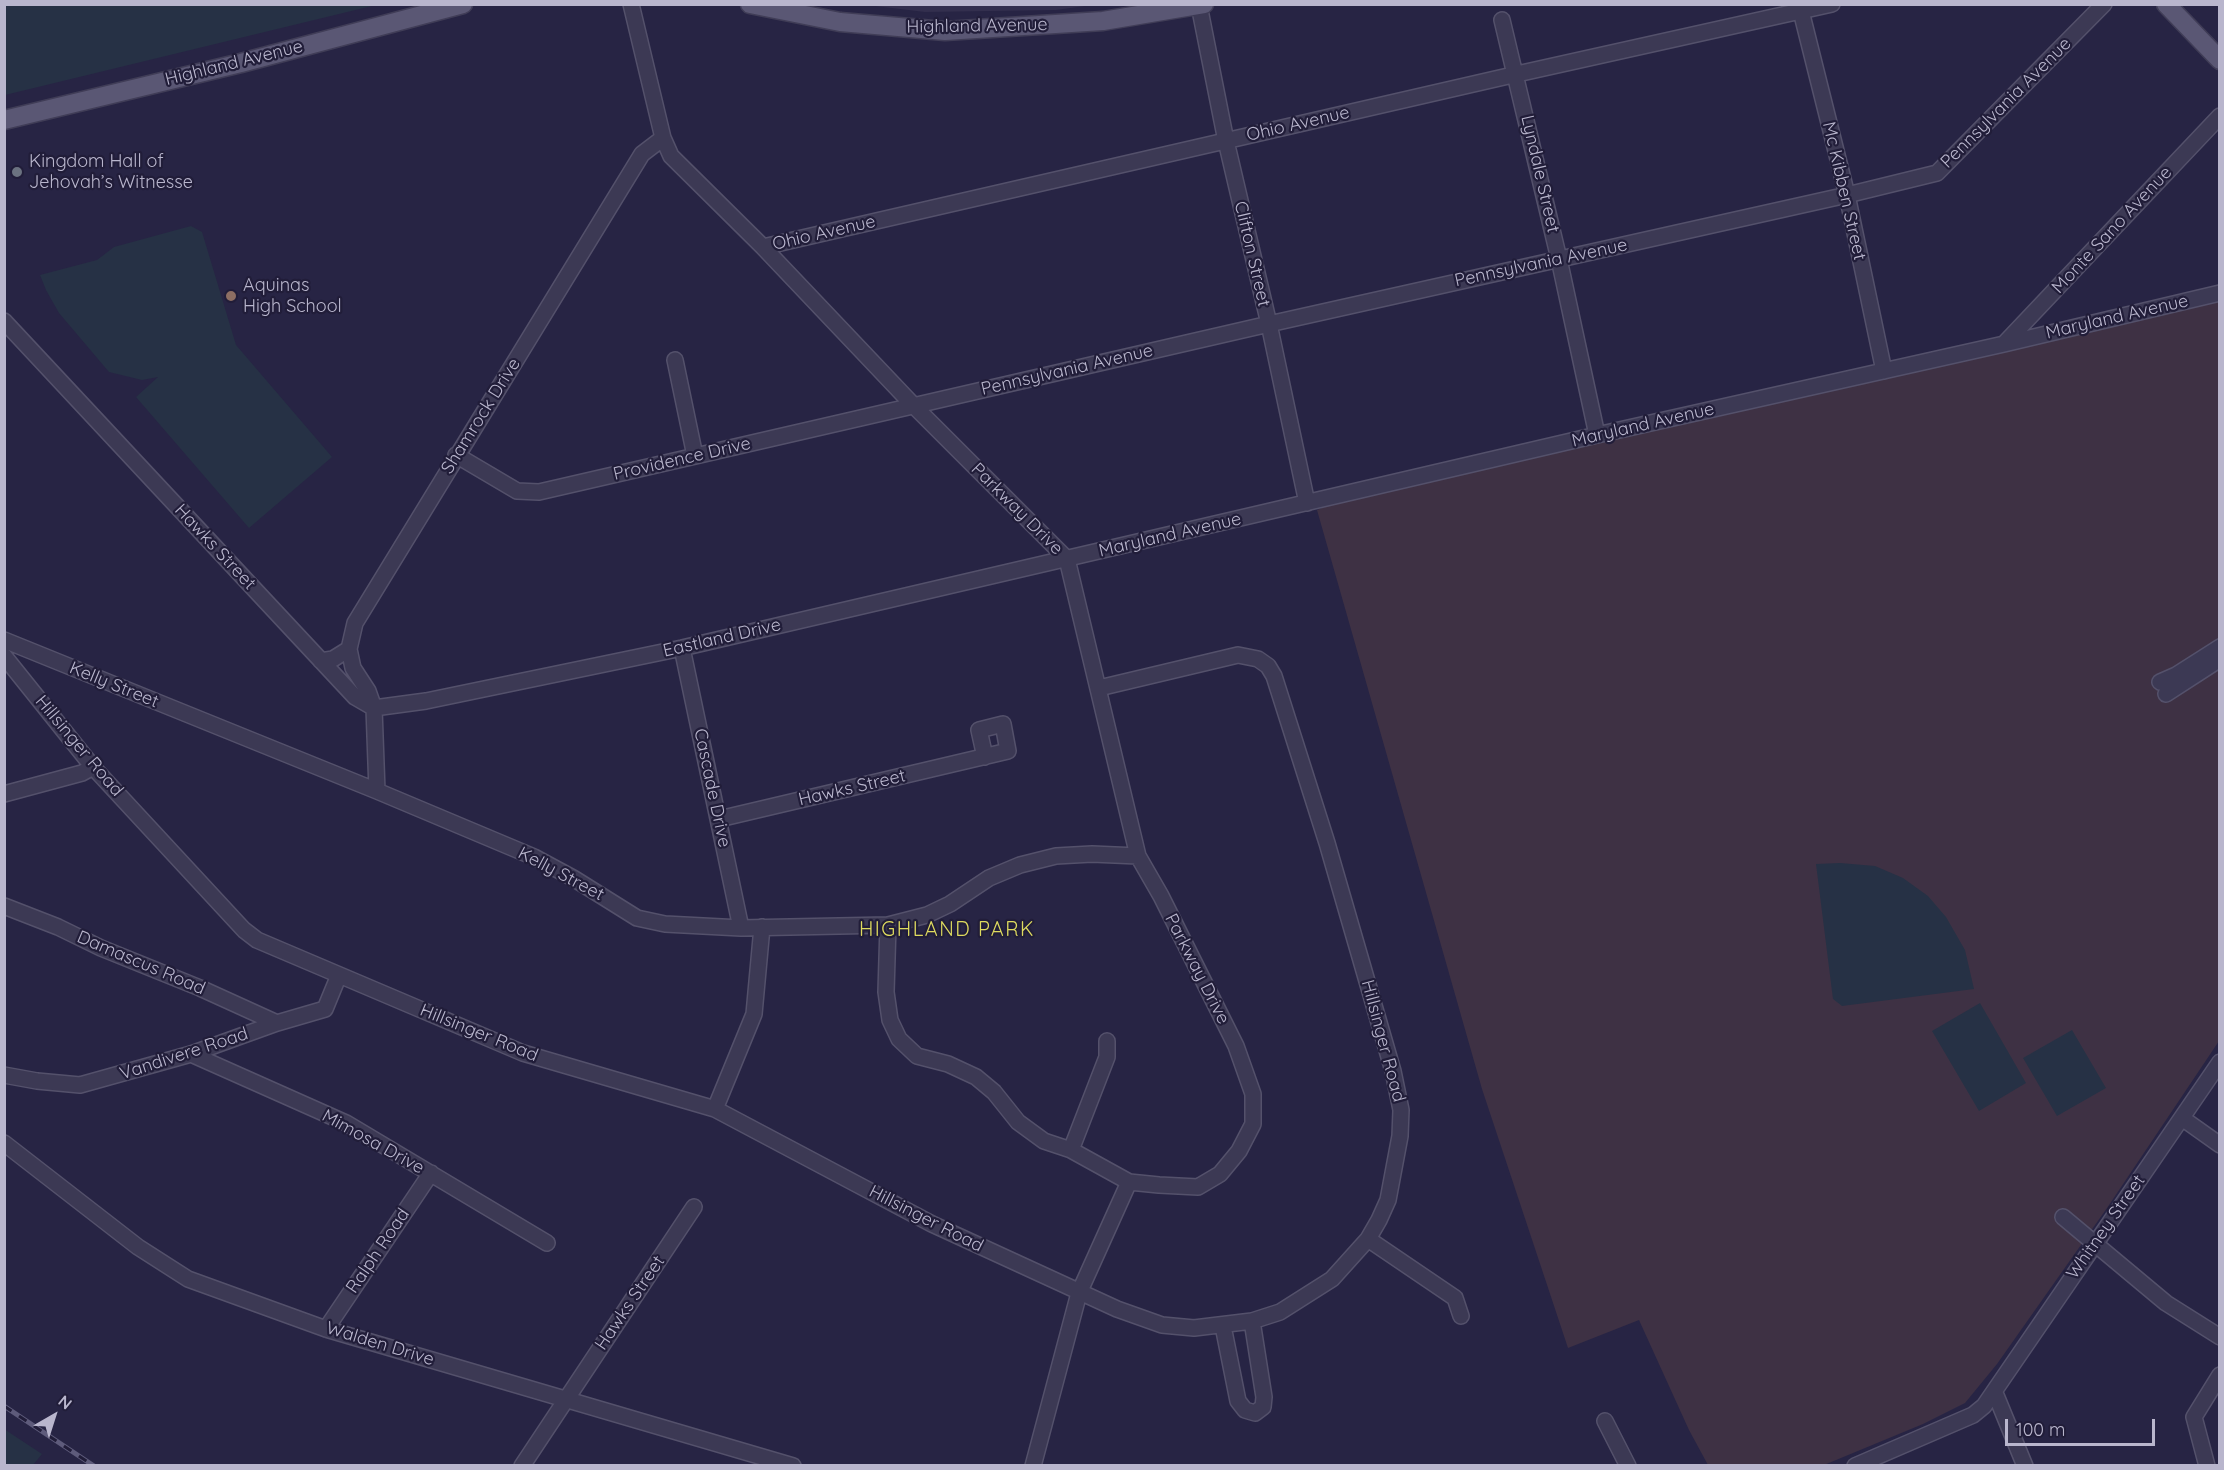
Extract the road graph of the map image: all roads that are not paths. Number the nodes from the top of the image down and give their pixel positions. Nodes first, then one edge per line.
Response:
1 (463, 4) edge
2 (631, 4) edge
3 (750, 4) edge
4 (1833, 4) edge
5 (2104, 4) edge
6 (2166, 4) edge
7 (1202, 5) edge
8 (1802, 11) junction
9 (1502, 20) dead end
10 (2220, 60) edge
11 (1516, 74) junction
12 (2220, 116) edge
13 (4, 120) edge
14 (663, 138) junction
15 (1226, 141) junction
16 (1846, 195) junction
17 (764, 247) junction
18 (1559, 259) junction
19 (2220, 293) edge
20 (4, 321) edge
21 (1269, 324) junction
22 (2004, 344) junction
23 (675, 360) dead end
24 (1884, 371) junction
25 (915, 406) junction
26 (1597, 435) junction
27 (456, 455) junction
28 (695, 456) junction
29 (1306, 503) junction
30 (1067, 559) junction
31 (4, 640) edge
32 (2220, 647) edge
33 (682, 648) junction
34 (349, 649) junction
35 (4, 656) edge
36 (2220, 659) edge
37 (321, 661) junction
38 (1099, 688) junction
39 (374, 708) junction
40 (985, 757) dead end
41 (93, 767) junction
42 (377, 791) junction
43 (4, 794) edge
44 (719, 819) junction
45 (1138, 856) junction
46 (4, 906) edge
47 (888, 925) junction
48 (762, 927) junction
49 (741, 928) junction
50 (339, 975) junction
51 (277, 1023) junction
52 (1107, 1041) dead end
53 (191, 1054) junction
54 (2220, 1062) edge
55 (4, 1075) edge
56 (715, 1109) junction
57 (2182, 1118) junction
58 (4, 1143) edge
59 (2220, 1145) edge
60 (1071, 1150) junction
61 (431, 1173) junction
62 (1129, 1182) junction
63 (694, 1207) dead end
64 (2063, 1216) dead end
65 (1368, 1239) junction
66 (548, 1243) dead end
67 (2095, 1243) junction
68 (1079, 1293) junction
69 (1461, 1316) dead end
70 (1252, 1321) junction
71 (1223, 1326) junction
72 (326, 1329) junction
73 (2220, 1337) edge
74 (2220, 1375) edge
75 (1995, 1393) junction
76 (566, 1399) junction
77 (1605, 1421) dead end
78 (522, 1466) edge
79 (793, 1466) edge
80 (1033, 1466) edge
81 (1628, 1466) edge
82 (1855, 1466) edge
83 (2025, 1466) edge
84 (2207, 1466) edge

1 - 13 main road, Highland Avenue
2 - 14 street, Parkway Drive
3 - 7 main road, Highland Avenue
4 - 8 street, Ohio Avenue
5 - 16 street, Pennsylvania Avenue
6 - 10 main road
7 - 15 street, Clifton Street
8 - 11 street, Ohio Avenue
8 - 16 street, Mc Kibben Street
9 - 11 street, Lyndale Street
11 - 15 street, Ohio Avenue
11 - 18 street, Lyndale Street
12 - 22 street, Monte Sano Avenue
14 - 17 street, Parkway Drive
14 - 27 street, Shamrock Drive
15 - 17 street, Ohio Avenue
15 - 21 street, Clifton Street
16 - 18 street, Pennsylvania Avenue
16 - 24 street, Mc Kibben Street
17 - 25 street, Parkway Drive
18 - 21 street, Pennsylvania Avenue
18 - 26 street, Lyndale Street
19 - 22 street, Maryland Avenue
20 - 37 street, Hawks Street
21 - 25 street, Pennsylvania Avenue
21 - 29 street, Clifton Street
22 - 24 street, Maryland Avenue
23 - 28 street
24 - 26 street, Maryland Avenue
25 - 28 street, Providence Drive
25 - 30 street, Parkway Drive
26 - 29 street, Maryland Avenue
27 - 28 street, Providence Drive
27 - 34 street, Shamrock Drive
29 - 30 street, Maryland Avenue
30 - 33 street, Eastland Drive
30 - 38 street, Parkway Drive
31 - 42 street, Kelly Street
32 - 36 street
33 - 39 street, Eastland Drive
33 - 44 street, Cascade Drive
34 - 37 street
34 - 39 street
35 - 41 street, Hillsinger Road
37 - 39 street, Hawks Street
38 - 45 street, Parkway Drive
38 - 65 street, Hillsinger Road
39 - 42 street
40 - 44 street, Hawks Street
41 - 43 street
41 - 50 street, Hillsinger Road
42 - 49 street, Kelly Street
44 - 49 street, Cascade Drive
45 - 47 street, Kelly Street
45 - 62 street, Parkway Drive
46 - 51 street, Damascus Road
47 - 48 street, Kelly Street
47 - 60 street
48 - 49 street, Kelly Street
48 - 56 street
50 - 51 street, Vandivere Road
50 - 56 street, Hillsinger Road
51 - 53 street, Vandivere Road
52 - 60 street
53 - 55 street, Vandivere Road
53 - 61 street, Mimosa Drive
54 - 57 street, Whitney Street
56 - 68 street, Hillsinger Road
57 - 59 street
57 - 67 street, Whitney Street
58 - 72 street, Walden Drive
60 - 62 street
61 - 66 street, Mimosa Drive
61 - 72 street, Ralph Road
62 - 68 street
63 - 76 street, Hawks Street
64 - 67 street
65 - 69 street
65 - 70 street, Hillsinger Road
67 - 73 street
67 - 75 street, Whitney Street
68 - 71 street, Hillsinger Road
68 - 80 street
70 - 71 street, Hillsinger Road
70 - 71 street
72 - 76 street, Walden Drive
74 - 84 street
75 - 82 street, Whitney Street
75 - 83 street
76 - 78 street, Hawks Street
76 - 79 street, Walden Drive
77 - 81 street

